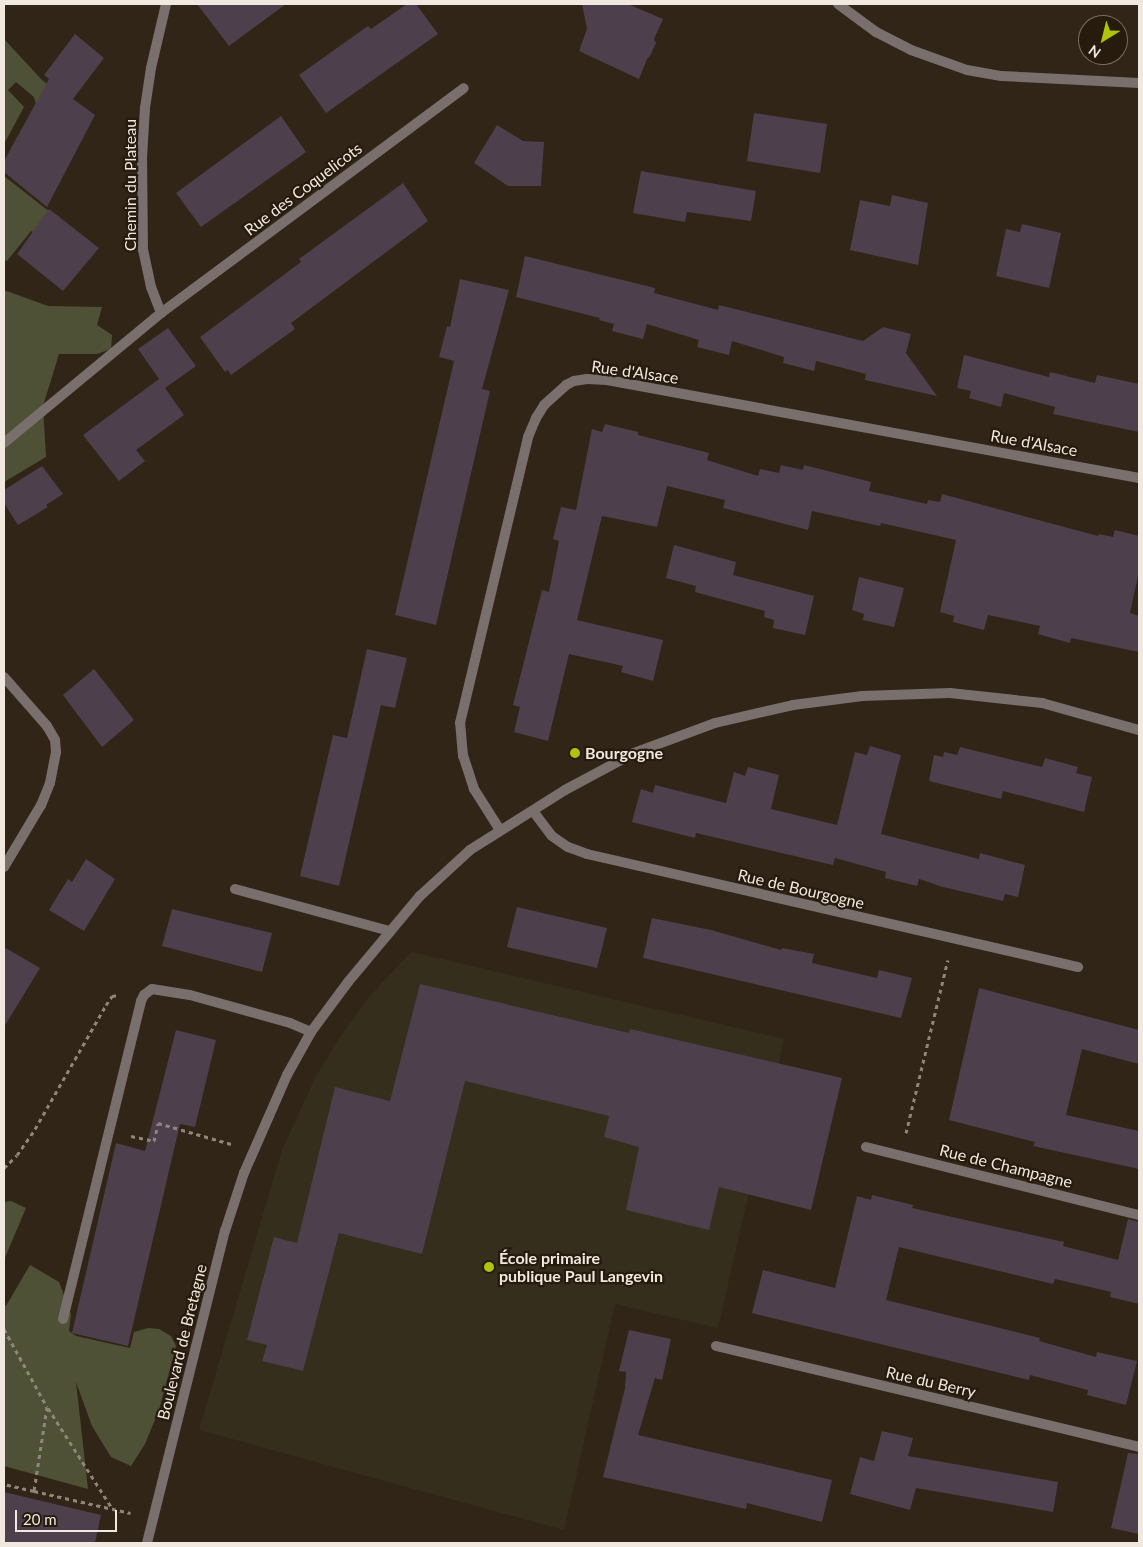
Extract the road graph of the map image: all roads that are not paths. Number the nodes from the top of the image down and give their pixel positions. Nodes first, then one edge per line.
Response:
1 (166, 4) edge
2 (838, 4) edge
3 (1139, 83) edge
4 (464, 88) dead end
5 (160, 314) junction
6 (4, 443) edge
7 (1139, 478) edge
8 (4, 677) edge
9 (1139, 730) edge
10 (533, 811) junction
11 (500, 830) junction
12 (4, 867) edge
13 (235, 888) dead end
14 (390, 931) junction
15 (1078, 967) dead end
16 (311, 1032) junction
17 (866, 1147) dead end
18 (1139, 1215) edge
19 (63, 1318) dead end
20 (716, 1346) dead end
21 (1139, 1446) edge
22 (147, 1543) edge

1 - 5 street, Chemin du Plateau
2 - 3 street
4 - 5 street, Rue des Coquelicots
5 - 6 street
7 - 11 street, Rue d'Alsace
8 - 12 street
9 - 10 street, Boulevard de Bretagne
10 - 11 street, Boulevard de Bretagne
10 - 15 street, Rue de Bourgogne
11 - 14 street, Boulevard de Bretagne
13 - 14 street
14 - 16 street, Boulevard de Bretagne
16 - 19 street
16 - 22 street, Boulevard de Bretagne
17 - 18 street, Rue de Champagne
20 - 21 street, Rue du Berry

